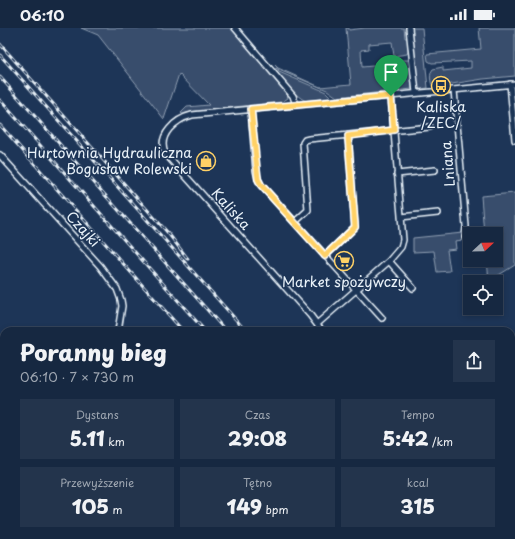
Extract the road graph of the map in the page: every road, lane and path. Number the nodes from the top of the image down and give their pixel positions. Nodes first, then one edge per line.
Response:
1 (235, 28) edge
2 (409, 28) edge
3 (512, 84) edge
4 (454, 90) junction
5 (416, 93) junction
6 (391, 96) junction
7 (296, 105) junction
8 (251, 109) junction
9 (430, 127) dead end
10 (394, 130) junction
11 (348, 136) junction
12 (515, 140) edge
13 (0, 154) edge
14 (435, 170) dead end
15 (397, 174) junction
16 (438, 213) dead end
17 (401, 217) junction
18 (295, 222) junction
19 (466, 227) edge
20 (325, 256) junction
21 (389, 261) junction
22 (414, 288) dead end
23 (356, 290) junction
24 (382, 318) dead end
25 (317, 324) junction
26 (119, 327) edge
27 (319, 327) edge

1 - 7 street
2 - 5 street
3 - 4 street, Kaliska
3 - 12 street
4 - 5 street, Kaliska
4 - 19 street, Lniana
5 - 6 street, Kaliska
6 - 7 street, Kaliska
6 - 10 street
7 - 8 street, Kaliska
8 - 18 street
8 - 25 street, Kaliska
9 - 10 street
10 - 11 street
10 - 15 street
11 - 18 street
11 - 20 street
13 - 26 street, Czajki
14 - 15 street
15 - 17 street
16 - 17 street
17 - 21 street
18 - 20 street
20 - 23 street
21 - 22 street
21 - 23 street
23 - 24 street
23 - 25 street
25 - 27 street, Kaliska

